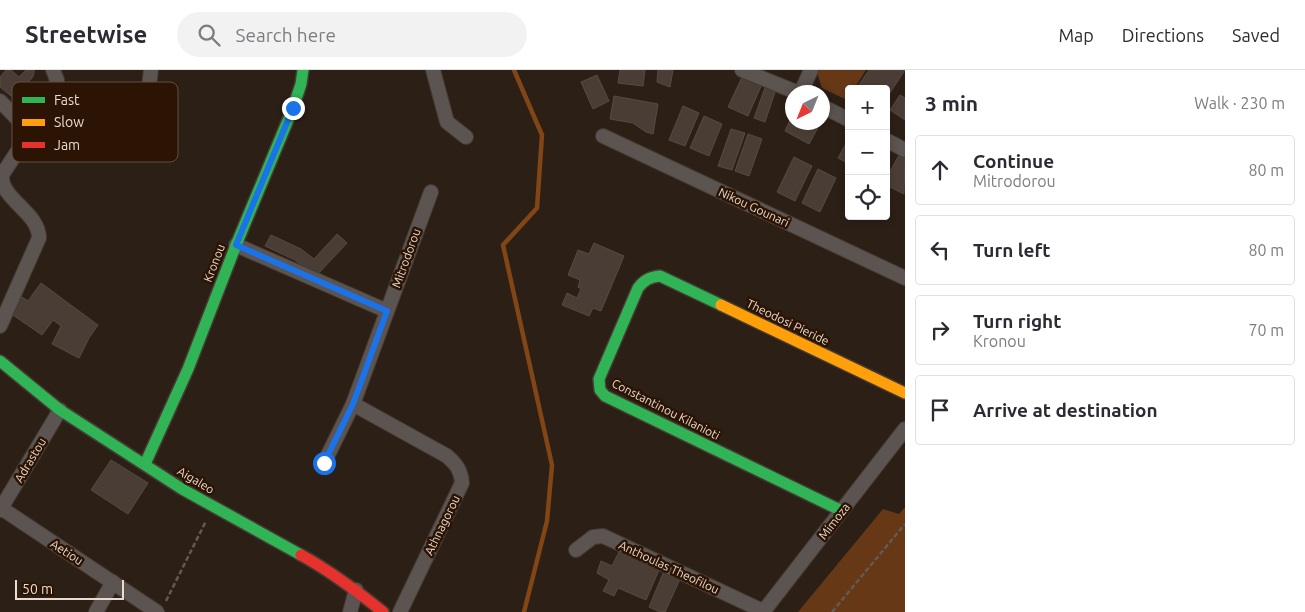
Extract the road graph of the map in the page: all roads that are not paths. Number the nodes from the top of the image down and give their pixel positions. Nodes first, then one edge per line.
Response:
1 (53, 70) edge
2 (303, 70) edge
3 (433, 70) edge
4 (742, 70) edge
5 (811, 70) edge
6 (57, 82) edge
7 (804, 85) edge
8 (785, 88) edge
9 (0, 101) edge
10 (830, 110) edge
11 (12, 113) edge
12 (845, 118) edge
13 (604, 136) dead end
14 (466, 137) dead end
15 (890, 142) edge
16 (905, 150) edge
17 (12, 160) edge
18 (431, 192) dead end
19 (236, 245) junction
20 (660, 276) joint
21 (905, 278) edge
22 (387, 311) junction
23 (0, 326) edge
24 (0, 361) edge
25 (905, 393) edge
26 (353, 404) junction
27 (60, 410) junction
28 (905, 428) edge
29 (324, 463) dead end
30 (145, 464) junction
31 (0, 509) edge
32 (842, 511) junction
33 (576, 550) dead end
34 (112, 582) junction
35 (356, 590) junction
36 (161, 608) edge
37 (96, 612) edge
38 (350, 612) edge
39 (384, 612) edge
40 (400, 612) edge
41 (763, 612) edge

1 - 6 street
2 - 19 street, Kronou
3 - 14 street
4 - 8 street
5 - 7 street
9 - 11 street
10 - 12 street
13 - 21 street, Nikou Gounari
15 - 16 street
17 - 23 street
18 - 22 street, Mitrodorou
19 - 22 street
19 - 30 street, Kronou
20 - 25 street, Theodosi Pieride
20 - 32 street, Constantinou Kilanioti
22 - 26 street, Mitrodorou
24 - 27 street, Aigaleo
26 - 29 street, Mitrodorou
26 - 40 street, Athnagorou
27 - 30 street, Aigaleo
27 - 31 street, Adrastou
28 - 32 street, Mimoza
30 - 35 street, Aigaleo
31 - 34 street, Aetiou
32 - 41 street, Mimoza
33 - 41 street, Anthoulas Theofilou
34 - 36 street, Aetiou
34 - 37 street
35 - 38 street
35 - 39 street, Aigaleo

